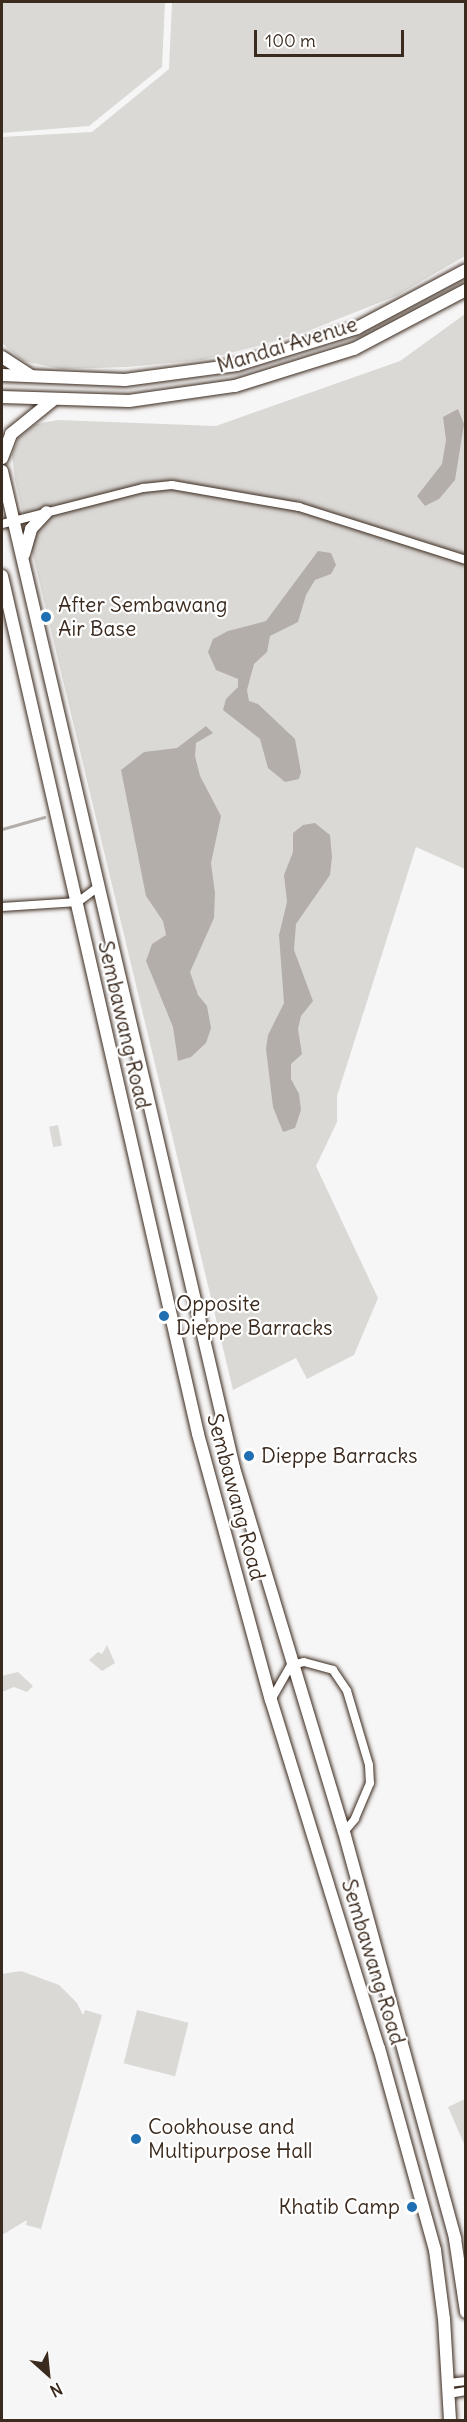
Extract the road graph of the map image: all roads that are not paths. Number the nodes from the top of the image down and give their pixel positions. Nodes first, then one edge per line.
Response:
1 (465, 270) edge
2 (465, 290) edge
3 (2, 357) edge
4 (2, 375) edge
5 (32, 377) junction
6 (2, 397) edge
7 (53, 400) junction
8 (2, 458) edge
9 (2, 471) edge
10 (47, 512) junction
11 (8, 522) edge
12 (23, 560) junction
13 (465, 560) edge
14 (2, 576) edge
15 (98, 887) junction
16 (78, 902) junction
17 (2, 908) edge
18 (291, 1665) junction
19 (271, 1700) junction
20 (344, 1832) junction
21 (465, 2312) edge
22 (465, 2381) edge
23 (449, 2388) junction
24 (465, 2391) edge
25 (450, 2421) edge

1 - 5 main road, Mandai Avenue
2 - 7 main road, Mandai Avenue
3 - 5 main road
4 - 5 main road, Mandai Avenue
6 - 7 main road, Mandai Avenue
7 - 8 main road
9 - 11 main road, Sembawang Road
10 - 11 street
10 - 12 main road
10 - 13 street
11 - 12 main road, Sembawang Road
12 - 15 main road, Sembawang Road
14 - 16 main road, Sembawang Road
15 - 16 street
15 - 18 main road, Sembawang Road
16 - 17 street
16 - 19 main road, Sembawang Road
18 - 19 street
18 - 20 main road, Sembawang Road
18 - 20 street
19 - 23 main road, Sembawang Road
20 - 21 main road, Sembawang Road
22 - 23 street
23 - 24 street
23 - 25 main road, Sembawang Road

